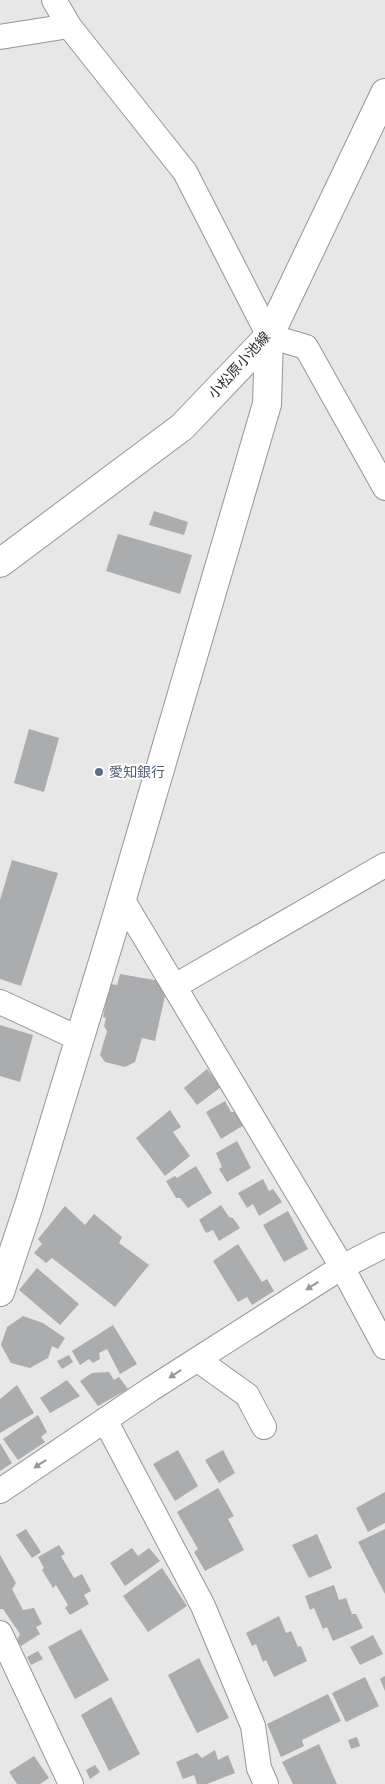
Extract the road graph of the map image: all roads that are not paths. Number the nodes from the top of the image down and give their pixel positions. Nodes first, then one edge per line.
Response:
1 (54, 0) edge
2 (69, 26) junction
3 (0, 37) edge
4 (385, 93) edge
5 (269, 336) junction
6 (385, 488) edge
7 (0, 563) edge
8 (385, 865) edge
9 (122, 899) junction
10 (175, 986) junction
11 (0, 1002) edge
12 (80, 1039) junction
13 (385, 1245) edge
14 (342, 1267) junction
15 (0, 1292) edge
16 (385, 1347) edge
17 (198, 1360) junction
18 (105, 1420) junction
19 (264, 1427) dead end
20 (0, 1491) edge
21 (0, 1633) edge
22 (71, 1784) edge
23 (266, 1784) edge

1 - 2 street
2 - 3 street
2 - 5 street
4 - 5 street, 小松原小池線
5 - 6 street
5 - 7 street, 小松原小池線
5 - 9 street
8 - 10 street
9 - 10 street
9 - 12 street
10 - 14 street
11 - 12 street
12 - 15 street
13 - 14 street
14 - 16 street
14 -> 17 street
17 -> 18 street
17 - 19 street
18 -> 20 street
18 - 23 street
21 - 22 street

